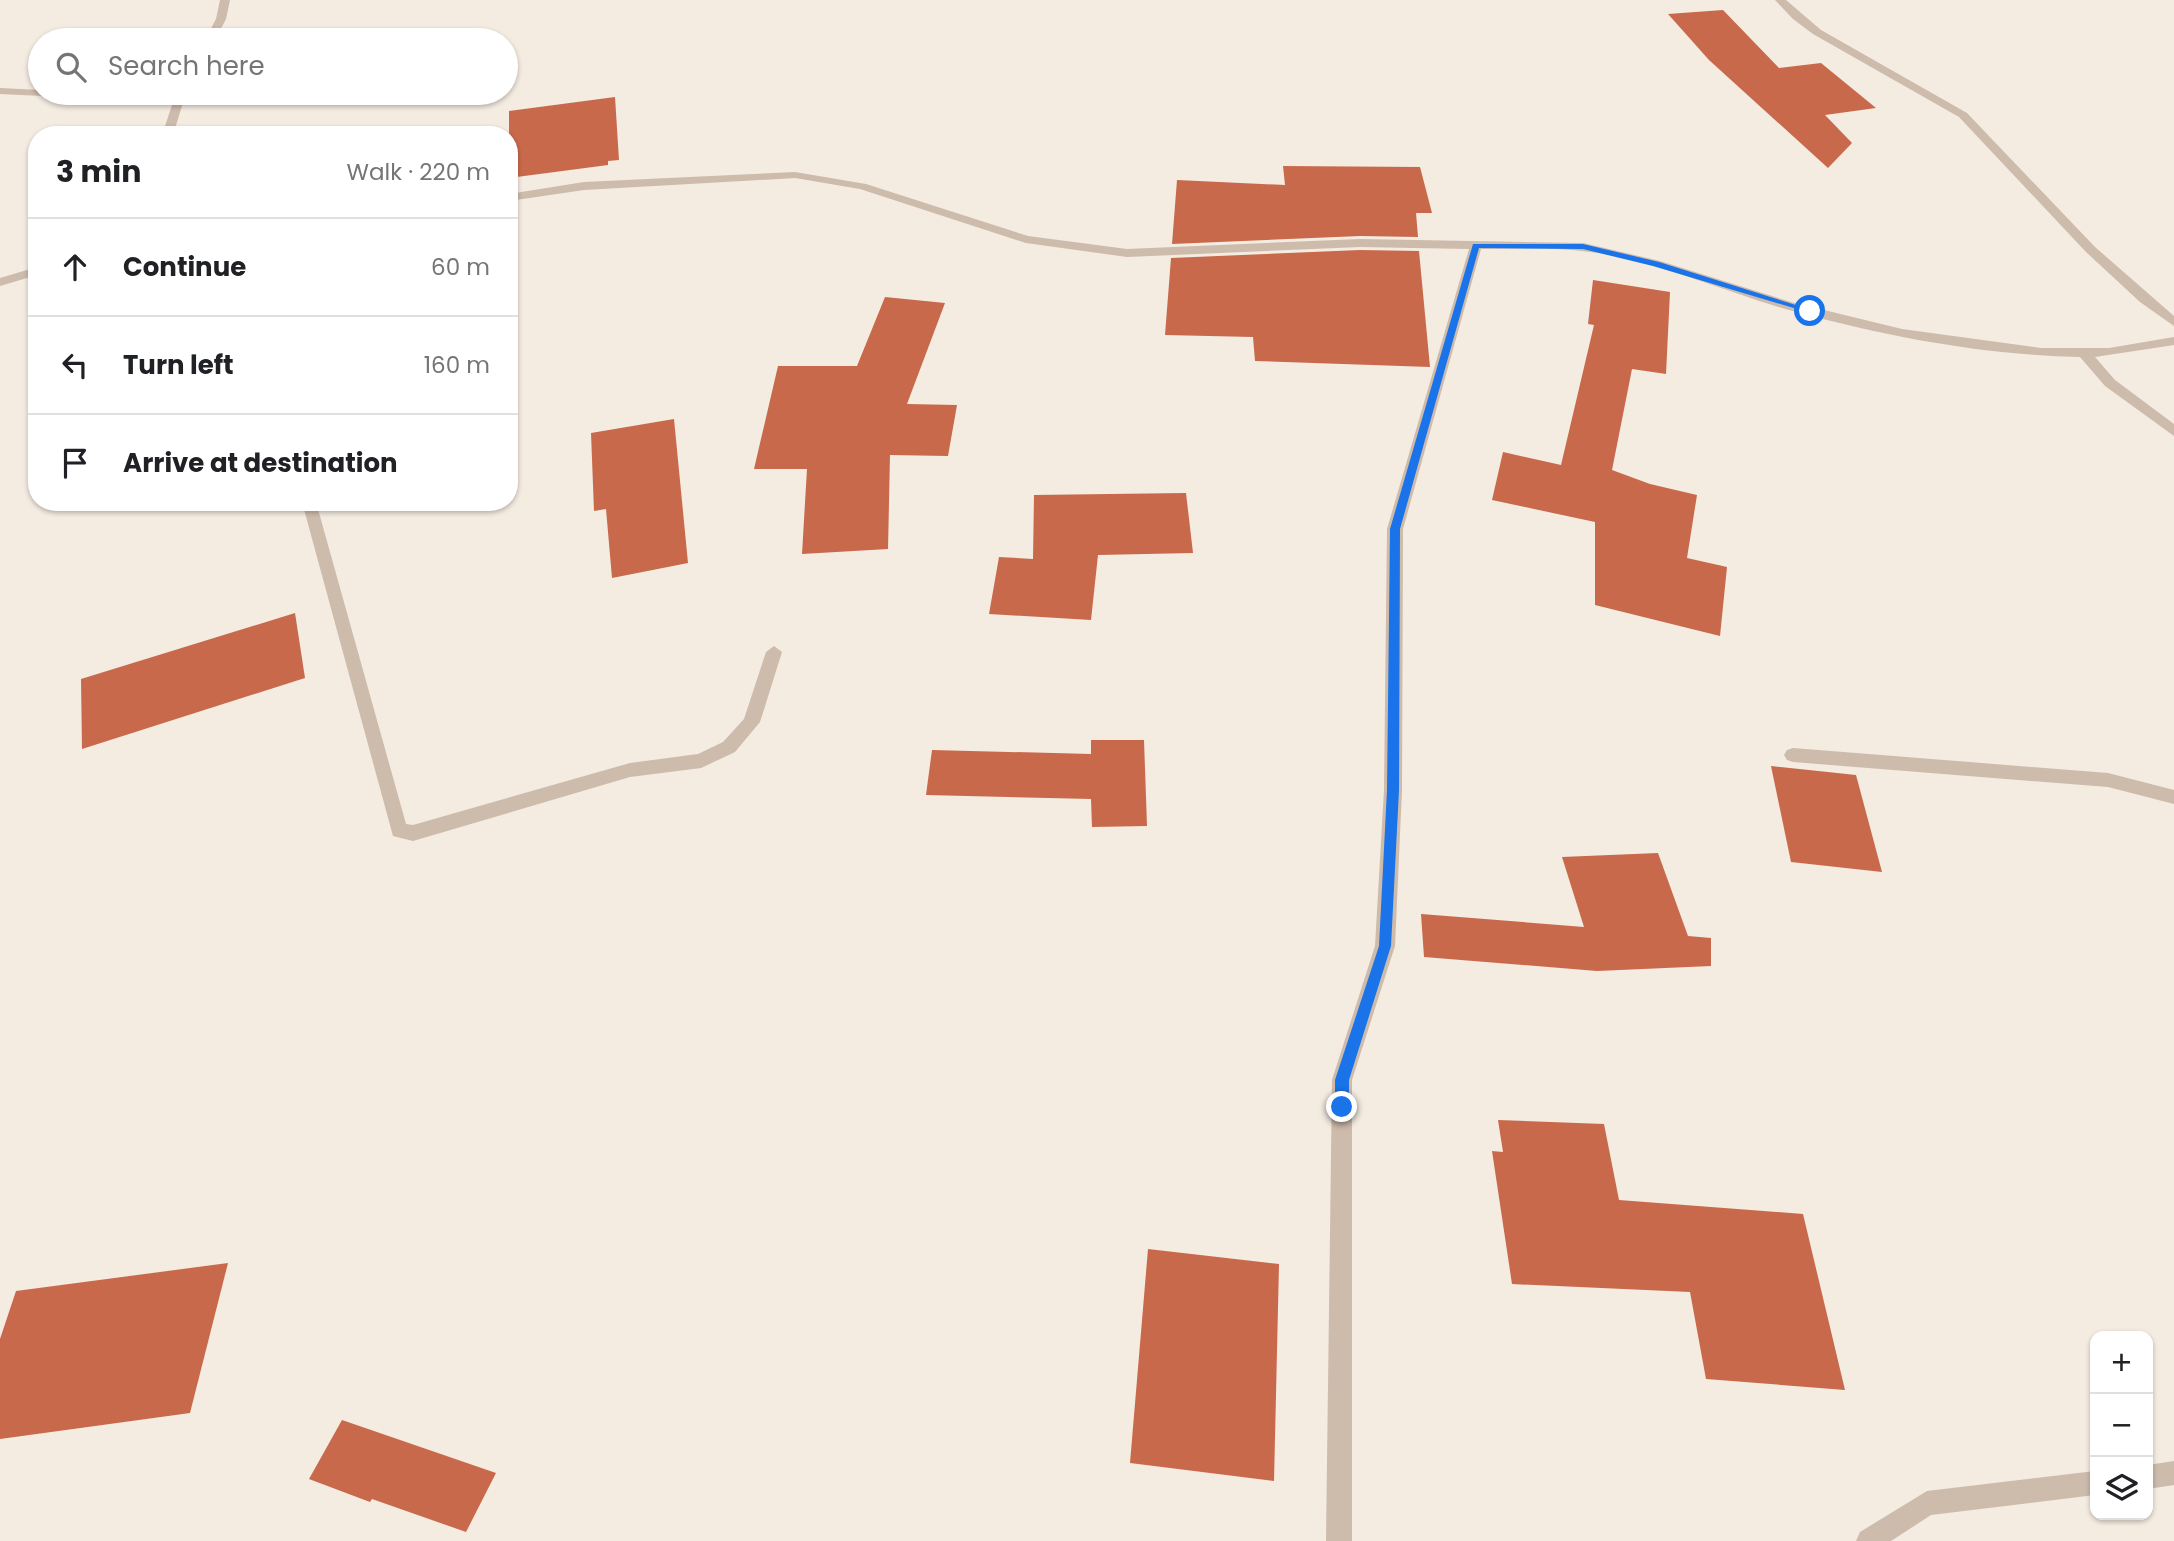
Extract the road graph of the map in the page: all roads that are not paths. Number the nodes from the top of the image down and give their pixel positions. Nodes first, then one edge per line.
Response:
1 (225, 0) edge
2 (1780, 0) edge
3 (216, 28) edge
4 (0, 90) edge
5 (28, 92) edge
6 (176, 105) edge
7 (170, 126) edge
8 (518, 197) edge
9 (1476, 246) junction
10 (28, 274) edge
11 (0, 282) edge
12 (2174, 322) edge
13 (2174, 341) edge
14 (2084, 353) junction
15 (2174, 431) edge
16 (311, 511) edge
17 (774, 652) dead end
18 (1793, 755) dead end
19 (2174, 797) edge
20 (2174, 1474) edge
21 (2153, 1476) edge
22 (2090, 1484) edge
23 (1339, 1541) edge
24 (1869, 1541) edge

1 - 3 street
2 - 12 street
4 - 5 street
6 - 7 street
8 - 9 street
9 - 14 street
9 - 23 street
10 - 11 street
13 - 14 street
14 - 15 street
16 - 17 street
18 - 19 street
20 - 21 street
22 - 24 street

